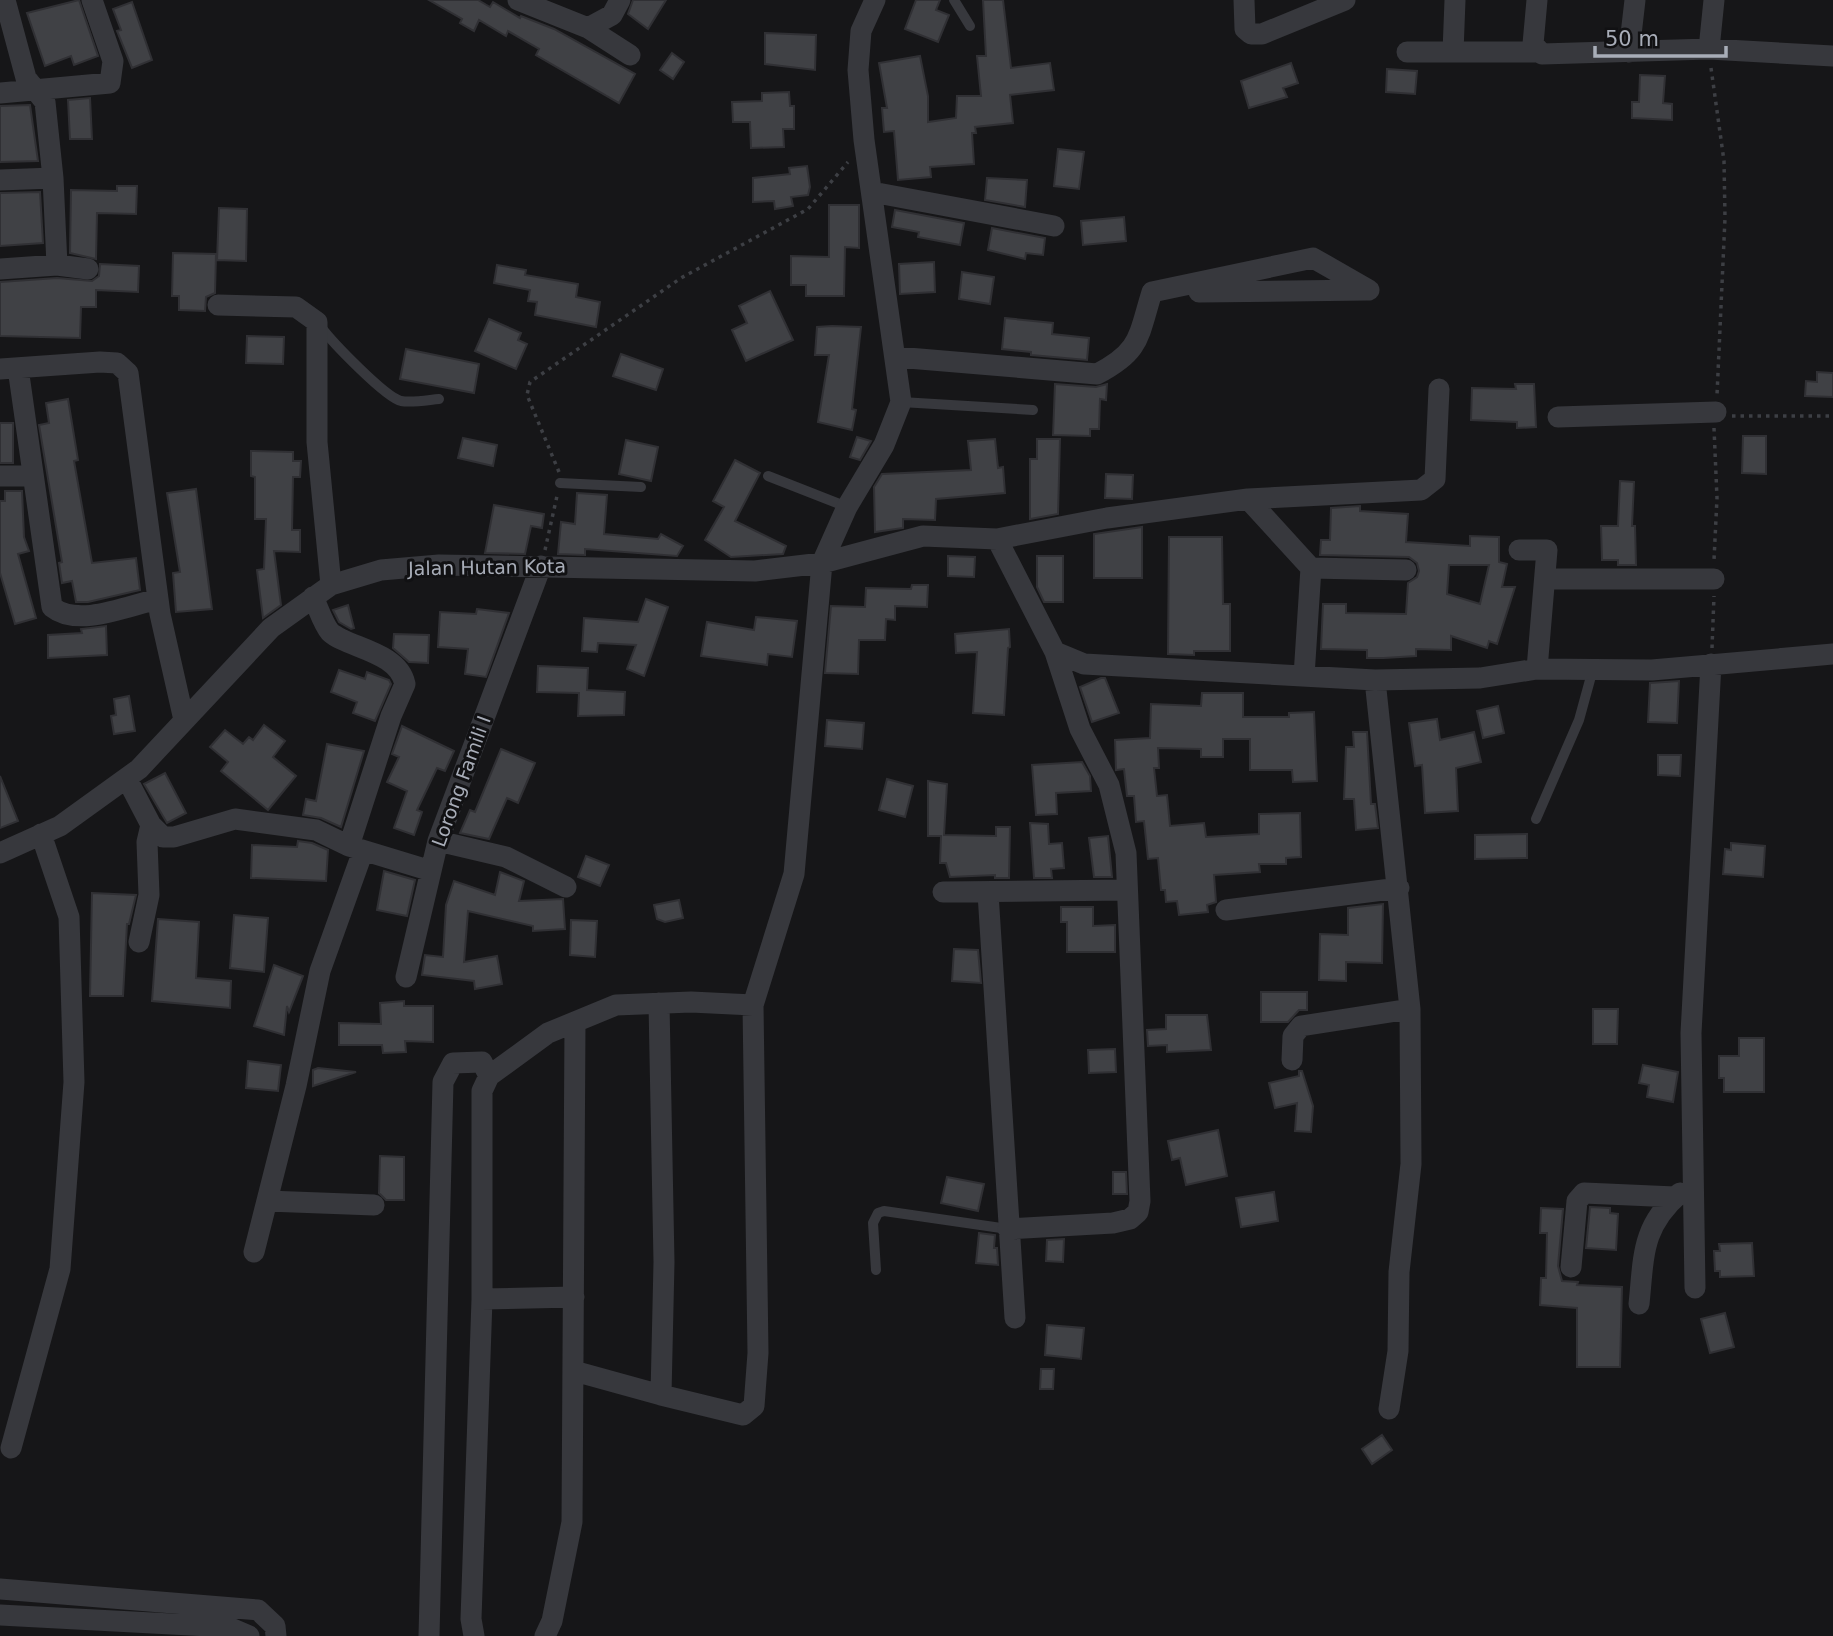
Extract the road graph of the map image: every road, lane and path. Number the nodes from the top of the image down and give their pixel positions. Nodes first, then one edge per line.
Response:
1 (5, 0) edge
2 (92, 0) edge
3 (518, 0) edge
4 (620, 0) edge
5 (876, 0) edge
6 (954, 0) edge
7 (1244, 0) edge
8 (1345, 0) edge
9 (1455, 0) edge
10 (1537, 0) edge
11 (1635, 0) edge
12 (1714, 0) edge
13 (970, 26) dead end
14 (588, 29) junction
15 (1709, 50) junction
16 (1407, 52) dead end
17 (1453, 52) junction
18 (1537, 52) junction
19 (1629, 52) junction
20 (631, 55) dead end
21 (1833, 56) edge
22 (36, 90) junction
23 (0, 93) edge
24 (864, 140) junction
25 (53, 178) junction
26 (0, 180) edge
27 (873, 192) junction
28 (1054, 226) dead end
29 (57, 265) junction
30 (0, 269) edge
31 (88, 269) dead end
32 (1152, 292) junction
33 (218, 305) dead end
34 (317, 322) junction
35 (896, 357) junction
36 (9, 368) edge
37 (1439, 389) dead end
38 (439, 399) dead end
39 (901, 402) junction
40 (1033, 410) dead end
41 (1833, 416) edge
42 (1558, 417) dead end
43 (1716, 417) junction
44 (0, 476) edge
45 (32, 476) junction
46 (768, 476) dead end
47 (560, 483) junction
48 (640, 487) dead end
49 (1248, 499) junction
50 (847, 507) junction
51 (997, 539) junction
52 (1519, 550) dead end
53 (822, 563) junction
54 (541, 566) junction
55 (1311, 568) junction
56 (1406, 570) dead end
57 (1545, 579) junction
58 (1714, 579) junction
59 (331, 585) junction
60 (313, 597) junction
61 (158, 599) junction
62 (1055, 652) junction
63 (1833, 654) edge
64 (1711, 664) junction
65 (1537, 669) junction
66 (1593, 669) junction
67 (1304, 676) junction
68 (1375, 680) junction
69 (184, 720) junction
70 (127, 779) junction
71 (1536, 819) dead end
72 (151, 825) junction
73 (41, 834) junction
74 (438, 841) junction
75 (356, 849) junction
76 (0, 853) edge
77 (428, 870) junction
78 (566, 887) dead end
79 (1399, 888) junction
80 (1127, 890) junction
81 (943, 892) dead end
82 (988, 893) junction
83 (1226, 909) dead end
84 (139, 942) dead end
85 (406, 977) dead end
86 (659, 1003) junction
87 (753, 1005) junction
88 (1410, 1009) junction
89 (575, 1023) junction
90 (1292, 1060) dead end
91 (489, 1076) junction
92 (1693, 1181) junction
93 (1675, 1197) junction
94 (268, 1201) junction
95 (374, 1205) dead end
96 (1007, 1229) junction
97 (254, 1252) dead end
98 (1571, 1267) dead end
99 (876, 1270) dead end
100 (1695, 1288) dead end
101 (574, 1297) junction
102 (482, 1299) junction
103 (1639, 1304) dead end
104 (1015, 1318) dead end
105 (574, 1371) junction
106 (661, 1395) junction
107 (1389, 1409) dead end
108 (11, 1448) dead end
109 (0, 1589) edge
110 (258, 1610) junction
111 (0, 1615) edge
112 (248, 1635) edge
113 (276, 1636) edge
114 (429, 1636) edge
115 (474, 1636) edge
116 (545, 1636) edge

1 - 22 street
2 - 22 street
3 - 14 street
4 - 14 street
5 - 24 street
6 - 13 lane
7 - 8 street
9 - 17 street
10 - 18 street
11 - 19 street
12 - 15 street
14 - 20 street
15 - 19 street
15 - 21 street
15 - 43 path
16 - 17 street
17 - 18 street
18 - 19 street
22 - 23 street
22 - 25 street
24 - 27 street
24 - 47 path
25 - 26 street
25 - 29 street
27 - 28 street
27 - 35 street
29 - 30 street
29 - 31 street
32 - 32 street
32 - 35 street
33 - 34 street
34 - 38 lane
34 - 59 street
35 - 39 street
36 - 45 street
36 - 61 street
37 - 49 street, Jalan Hutan Kota
39 - 40 lane
39 - 50 street
41 - 43 path
42 - 43 street
43 - 58 path
44 - 45 street
45 - 61 street
46 - 50 lane
47 - 48 lane
47 - 54 path
49 - 51 street, Jalan Hutan Kota
49 - 55 street
50 - 53 street
51 - 53 street, Jalan Hutan Kota
51 - 62 street
52 - 57 street
53 - 54 street, Jalan Hutan Kota
53 - 87 street
54 - 59 street, Jalan Hutan Kota
54 - 74 street, Lorong Famili I
55 - 56 street
55 - 67 street
57 - 58 street
57 - 65 street
58 - 64 path
59 - 60 street, Jalan Hutan Kota
60 - 69 street, Jalan Hutan Kota
60 - 75 street
61 - 69 street
62 - 67 street
62 - 80 street
63 - 64 street
64 - 66 street
64 - 92 street
65 - 66 street
65 - 68 street
66 - 71 lane
67 - 68 street
68 - 79 street
69 - 70 street, Jalan Hutan Kota
70 - 72 street
70 - 73 street, Jalan Hutan Kota
72 - 75 street, Lorong Famili I
72 - 84 street
73 - 76 street, Jalan Hutan Kota
73 - 108 street
74 - 77 street, Lorong Famili I
74 - 78 street
75 - 77 street, Lorong Famili I
75 - 94 street
77 - 85 street
79 - 83 street
79 - 88 street
80 - 82 street
80 - 96 street
81 - 82 street
82 - 96 street
86 - 87 street
86 - 89 street
86 - 106 street
87 - 106 street
88 - 90 street
88 - 107 street
89 - 91 street
89 - 101 street
91 - 102 street
91 - 114 street
92 - 93 street
92 - 100 street
93 - 98 street
93 - 103 street
94 - 95 street
94 - 97 street
96 - 99 lane
96 - 104 street
101 - 102 street
101 - 105 street
102 - 115 street
105 - 106 street
105 - 116 street
109 - 110 street
110 - 112 street
110 - 113 street
111 - 112 street

